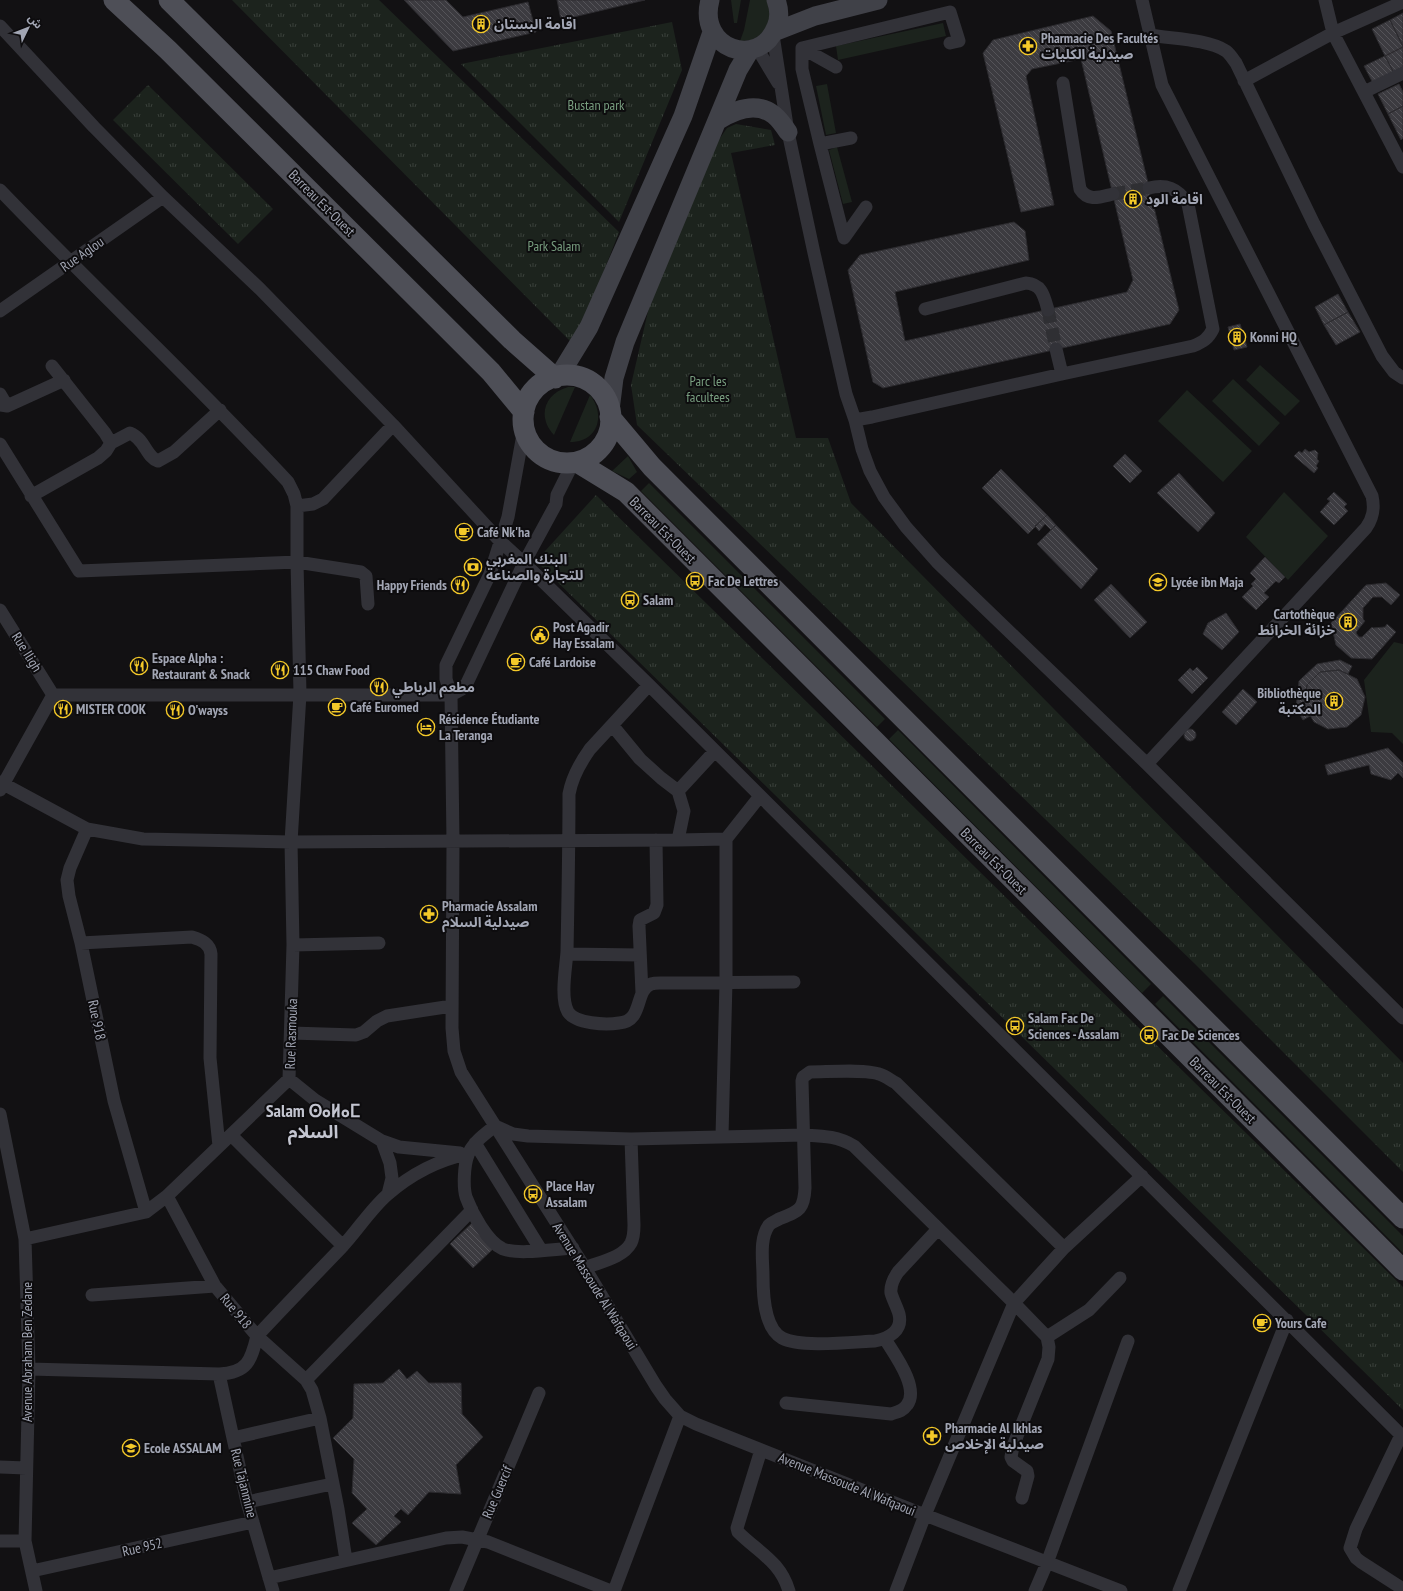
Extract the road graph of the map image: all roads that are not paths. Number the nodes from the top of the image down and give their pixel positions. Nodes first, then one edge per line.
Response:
1 (114, 0) edge
2 (169, 0) edge
3 (710, 0) edge
4 (776, 0) edge
5 (878, 0) edge
6 (1142, 0) edge
7 (1324, 0) edge
8 (1403, 2) edge
9 (0, 26) edge
10 (712, 32) junction
11 (773, 33) junction
12 (1333, 33) junction
13 (1150, 35) junction
14 (950, 43) dead end
15 (753, 48) junction
16 (802, 48) junction
17 (836, 67) dead end
18 (1403, 73) edge
19 (1244, 82) junction
20 (1063, 84) dead end
21 (780, 86) junction
22 (1364, 92) junction
23 (717, 121) junction
24 (788, 132) junction
25 (851, 138) dead end
26 (820, 144) junction
27 (1403, 167) edge
28 (1149, 188) tunnel mouth
29 (0, 190) edge
30 (1113, 194) tunnel mouth
31 (163, 197) junction
32 (866, 207) dead end
33 (70, 262) junction
34 (925, 309) dead end
35 (1048, 310) tunnel mouth
36 (0, 311) edge
37 (1056, 349) tunnel mouth
38 (52, 366) dead end
39 (1400, 372) edge
40 (1062, 374) junction
41 (557, 377) junction
42 (64, 380) junction
43 (0, 394) edge
44 (4, 405) edge
45 (220, 410) junction
46 (610, 414) junction
47 (524, 420) junction
48 (856, 420) junction
49 (393, 425) junction
50 (111, 443) junction
51 (0, 444) edge
52 (575, 463) junction
53 (31, 496) junction
54 (297, 506) junction
55 (500, 541) junction
56 (297, 562) junction
57 (524, 562) junction
58 (368, 604) dead end
59 (0, 610) edge
60 (649, 685) junction
61 (300, 694) junction
62 (54, 695) junction
63 (451, 695) junction
64 (612, 725) junction
65 (716, 751) junction
66 (1147, 764) junction
67 (1, 785) edge
68 (678, 791) junction
69 (760, 796) junction
70 (87, 829) junction
71 (726, 839) junction
72 (569, 840) junction
73 (656, 840) junction
74 (678, 840) junction
75 (453, 841) junction
76 (291, 842) junction
77 (81, 943) junction
78 (379, 943) dead end
79 (293, 945) junction
80 (567, 954) junction
81 (640, 955) junction
82 (726, 982) junction
83 (794, 982) dead end
84 (642, 993) junction
85 (452, 1006) junction
86 (1403, 1018) edge
87 (291, 1032) junction
88 (289, 1079) junction
89 (0, 1114) edge
90 (495, 1126) junction
91 (804, 1134) junction
92 (230, 1135) junction
93 (722, 1136) junction
94 (631, 1139) junction
95 (382, 1140) junction
96 (475, 1143) junction
97 (219, 1146) junction
98 (468, 1154) junction
99 (1142, 1176) junction
100 (388, 1194) junction
101 (167, 1196) junction
102 (472, 1210) junction
103 (146, 1212) junction
104 (1403, 1218) edge
105 (938, 1229) junction
106 (25, 1239) junction
107 (343, 1246) junction
108 (572, 1248) junction
109 (1064, 1248) junction
110 (541, 1250) junction
111 (585, 1268) junction
112 (1403, 1270) edge
113 (1120, 1278) dead end
114 (215, 1286) junction
115 (92, 1295) dead end
116 (1014, 1303) junction
117 (1287, 1320) junction
118 (257, 1336) junction
119 (1047, 1338) junction
120 (885, 1339) junction
121 (1128, 1342) dead end
122 (29, 1369) junction
123 (219, 1374) junction
124 (309, 1385) junction
125 (539, 1393) dead end
126 (786, 1403) dead end
127 (680, 1416) junction
128 (320, 1418) junction
129 (1402, 1436) edge
130 (233, 1438) junction
131 (761, 1450) junction
132 (0, 1467) edge
133 (26, 1468) junction
134 (332, 1484) junction
135 (1022, 1498) dead end
136 (247, 1502) junction
137 (925, 1515) junction
138 (253, 1522) junction
139 (477, 1539) junction
140 (0, 1541) edge
141 (25, 1541) junction
142 (346, 1560) junction
143 (1047, 1564) junction
144 (32, 1572) junction
145 (269, 1578) junction
146 (459, 1585) edge
147 (1403, 1589) edge
148 (36, 1591) edge
149 (273, 1591) edge
150 (468, 1591) edge
151 (613, 1591) edge
152 (789, 1591) edge
153 (896, 1591) edge
154 (1036, 1591) edge
155 (1121, 1591) edge
156 (1179, 1591) edge

1 - 47 main road, Barreau Est-Ouest
2 - 41 main road
3 - 10 main road
4 - 11 main road
5 - 11 main road
6 - 13 street
7 - 12 street
8 - 12 street
9 - 31 street
10 - 15 main road
10 - 41 main road
11 - 15 main road
11 - 21 street
12 - 19 street
12 - 22 street
13 - 19 street
13 - 66 street
14 - 16 street
15 - 21 street
15 - 23 main road
16 - 17 street
16 - 26 street
18 - 22 street
19 - 39 street
20 - 30 street
21 - 24 street
22 - 27 street
23 - 24 main road
23 - 46 main road
24 - 48 street
25 - 26 street
26 - 32 street
28 - 40 street
29 - 33 street, Rue Rasmouka
31 - 33 street, Rue Aglou
31 - 49 street
33 - 36 street, Rue Aglou
33 - 45 street, Rue Rasmouka
34 - 35 street
37 - 40 street
38 - 42 street
40 - 48 street
41 - 46 main road
41 - 47 main road
42 - 44 street
42 - 50 street
43 - 44 street
45 - 50 street
45 - 54 street, Rue Rasmouka
46 - 52 main road
46 - 104 main road
47 - 52 main road
47 - 55 street, Avenue Massoude Al Wafqaoui
48 - 66 street
49 - 54 street
49 - 55 street
50 - 53 street
51 - 53 street
52 - 57 street
52 - 112 main road, Barreau Est-Ouest
53 - 56 street
54 - 56 street, Rue Rasmouka
55 - 57 street
55 - 63 street, Avenue Massoude Al Wafqaoui
56 - 58 street
56 - 61 street, Rue Rasmouka
57 - 60 street
57 - 63 street
59 - 62 street, Rue Iligh
60 - 64 street
60 - 65 street
61 - 62 street
61 - 63 street
61 - 76 street, Rue Rasmouka
62 - 67 street
63 - 75 street, Avenue Massoude Al Wafqaoui
64 - 68 street
64 - 72 street
65 - 68 street
65 - 69 street
66 - 86 street
67 - 70 street
68 - 74 street
69 - 71 street
69 - 99 street
70 - 76 street
70 - 77 street, Rue 918
71 - 74 street
71 - 82 street
72 - 73 street
72 - 75 street
72 - 80 street
73 - 74 street
73 - 81 street
75 - 76 street
75 - 85 street, Avenue Massoude Al Wafqaoui
76 - 79 street, Rue Rasmouka
77 - 97 street
77 - 103 street, Rue 918
78 - 79 street
79 - 87 street, Rue Rasmouka
80 - 81 street
80 - 84 street
81 - 84 street
82 - 83 street
82 - 84 street
82 - 93 street
85 - 87 street
85 - 90 street, Avenue Massoude Al Wafqaoui
87 - 88 street, Rue Rasmouka
88 - 92 street, Rue Rasmouka
88 - 95 street
89 - 106 street, Avenue Abraham Ben Zedane
90 - 94 street
90 - 96 street
90 - 108 street, Avenue Massoude Al Wafqaoui
91 - 93 street
91 - 105 street
91 - 109 street
91 - 120 street
92 - 97 street, Rue Rasmouka
92 - 107 street
93 - 94 street
94 - 111 street
95 - 98 street
95 - 100 street
96 - 98 street
96 - 110 street
97 - 101 street, Rue Rasmouka
98 - 100 street
98 - 102 street
99 - 109 street
99 - 117 street
100 - 107 street
101 - 103 street, Rue Rasmouka
101 - 114 street, Rue 918
102 - 110 street
102 - 124 street
103 - 106 street, Rue Rasmouka
105 - 116 street
105 - 120 street
106 - 122 street, Avenue Abraham Ben Zedane
107 - 118 street
108 - 110 street
108 - 111 street, Avenue Massoude Al Wafqaoui
109 - 116 street
111 - 127 street, Avenue Massoude Al Wafqaoui
113 - 119 street
114 - 115 street
114 - 118 street, Rue 918
116 - 119 street
116 - 137 street
117 - 129 street
117 - 156 street
118 - 123 street
118 - 124 street, Rue 918
119 - 135 street
120 - 126 street
121 - 143 street
122 - 123 street
122 - 133 street, Avenue Abraham Ben Zedane
123 - 130 street, Rue Tajanmine
124 - 128 street
125 - 139 street, Rue Guercif
127 - 131 street, Avenue Massoude Al Wafqaoui
127 - 151 street
128 - 130 street
128 - 134 street
129 - 147 street
130 - 136 street, Rue Tajanmine
131 - 137 street, Avenue Massoude Al Wafqaoui
131 - 152 street
132 - 133 street
133 - 141 street, Avenue Abraham Ben Zedane
134 - 136 street
134 - 142 street
136 - 138 street, Rue Tajanmine
137 - 143 street, Avenue Massoude Al Wafqaoui
137 - 153 street
138 - 144 street, Rue 952
138 - 145 street, Rue Tajanmine
139 - 142 street
139 - 146 street, Rue Guercif
139 - 151 street
140 - 141 street
141 - 144 street, Avenue Abraham Ben Zedane
142 - 145 street
143 - 154 street
143 - 155 street, Avenue Massoude Al Wafqaoui
144 - 148 street, Avenue Abraham Ben Zedane
145 - 149 street, Rue Tajanmine
146 - 150 street

